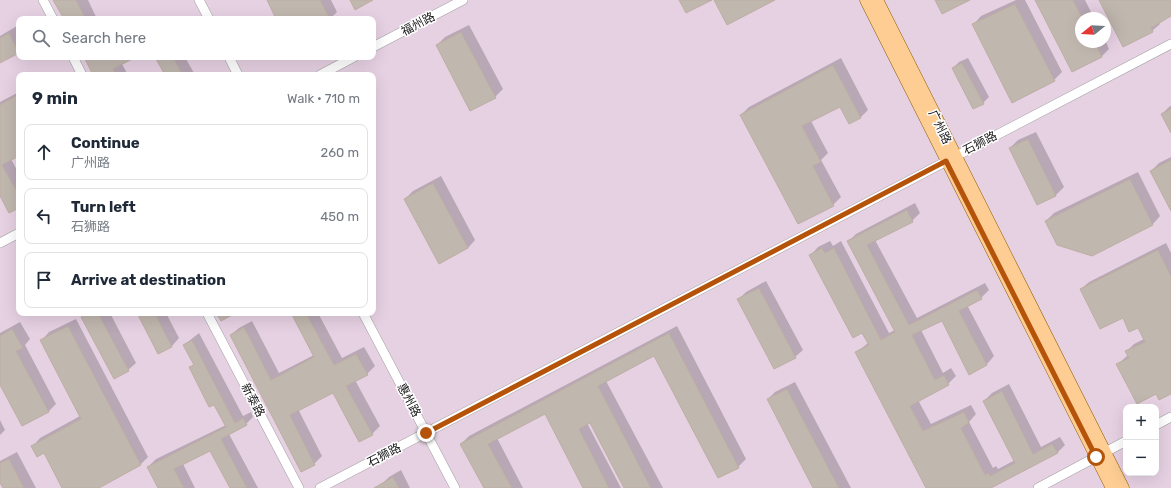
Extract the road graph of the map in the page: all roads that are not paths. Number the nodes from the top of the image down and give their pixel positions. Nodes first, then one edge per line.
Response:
1 (43, 0) edge
2 (199, 0) edge
3 (463, 0) edge
4 (866, 0) edge
5 (877, 0) edge
6 (51, 16) edge
7 (207, 16) edge
8 (1171, 44) edge
9 (376, 45) edge
10 (74, 60) edge
11 (230, 60) edge
12 (348, 60) edge
13 (80, 72) edge
14 (236, 72) edge
15 (326, 72) edge
16 (950, 159) junction
17 (16, 235) edge
18 (0, 243) edge
19 (209, 316) edge
20 (365, 316) edge
21 (1171, 417) edge
22 (1159, 423) edge
23 (1123, 443) edge
24 (1100, 455) junction
25 (299, 488) edge
26 (320, 488) edge
27 (455, 488) edge
28 (1038, 488) edge
29 (1112, 488) edge
30 (1123, 488) edge

1 - 6 street
2 - 7 street
3 - 9 street, 福州路
4 - 16 main road, 广州路
5 - 16 main road, 广州路
8 - 16 street, 石狮路
10 - 13 street
11 - 14 street
12 - 15 street
16 - 24 main road, 广州路
16 - 26 street, 石狮路
17 - 18 street
19 - 25 street, 新泰路
20 - 27 street, 惠州路
21 - 22 street
23 - 24 street
24 - 28 street
24 - 29 main road, 广州路
24 - 30 main road, 广州路

